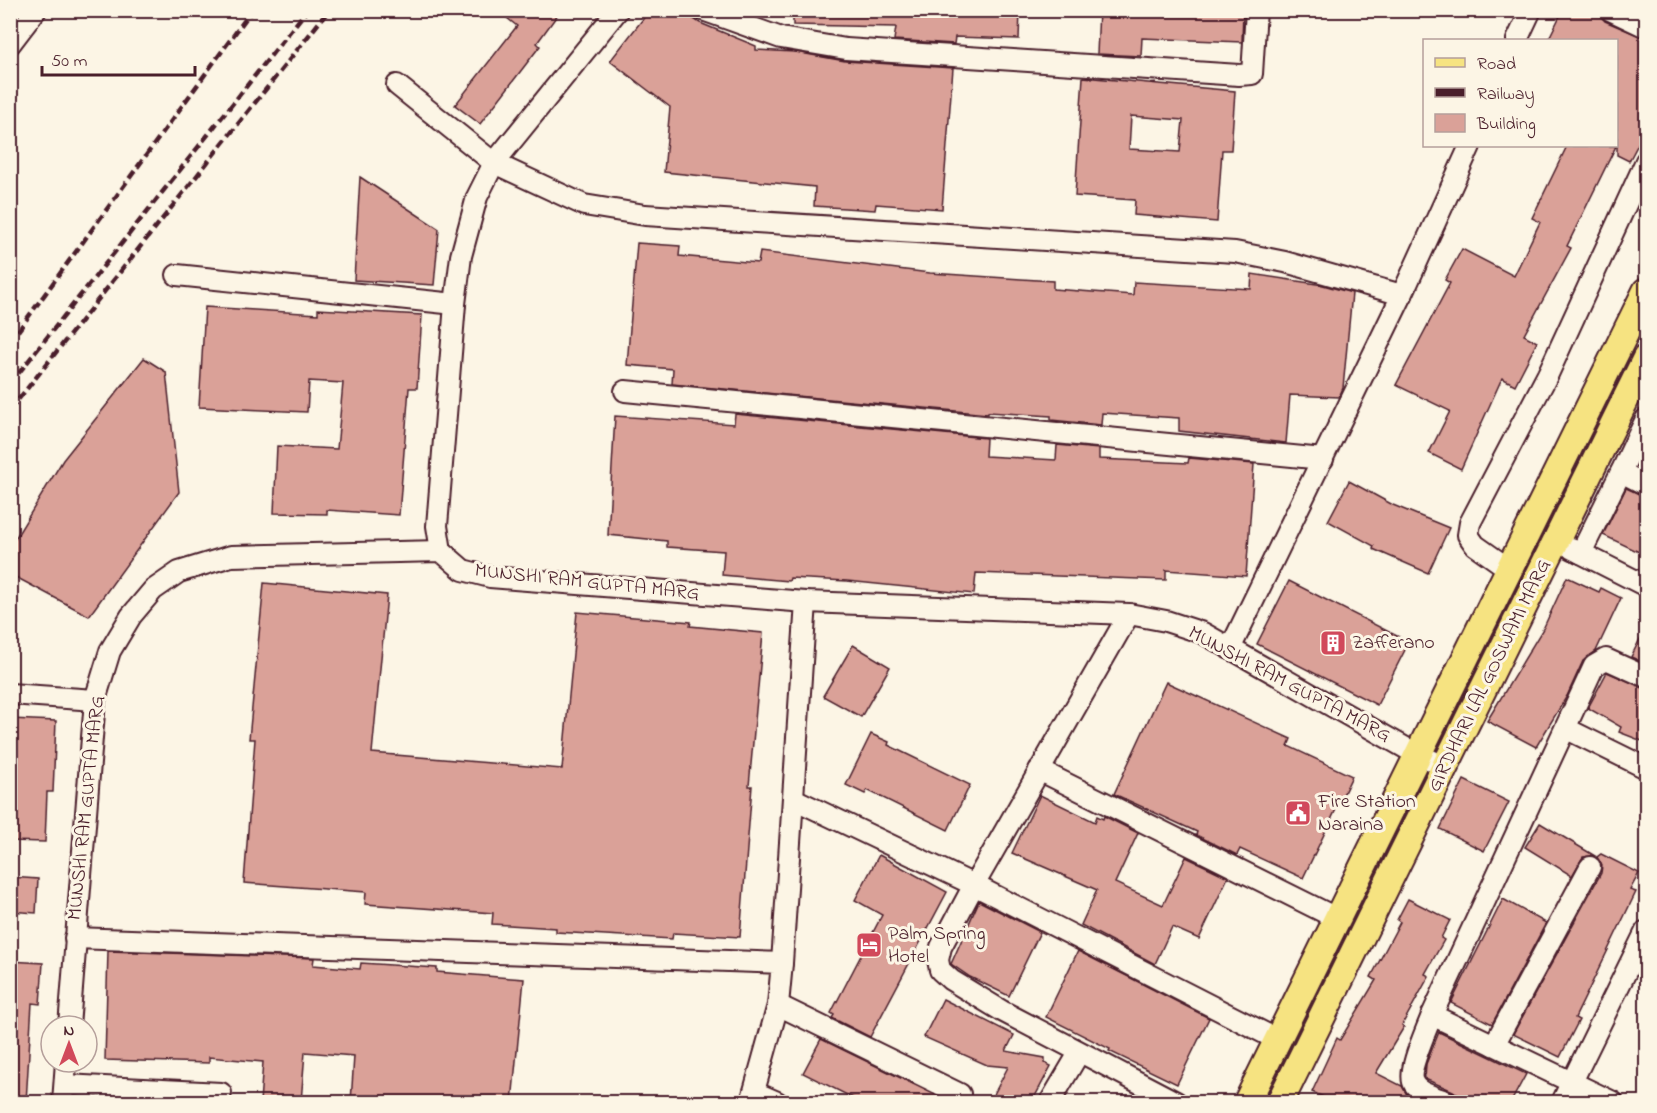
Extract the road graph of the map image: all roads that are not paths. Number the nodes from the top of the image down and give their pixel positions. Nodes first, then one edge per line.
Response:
1 (36, 10) edge
2 (618, 10) edge
3 (703, 10) edge
4 (1256, 10) edge
5 (1531, 10) edge
6 (1610, 10) edge
7 (1647, 27) edge
8 (1517, 39) edge
9 (10, 44) edge
10 (397, 85) dead end
11 (1470, 147) edge
12 (1647, 161) edge
13 (494, 163) junction
14 (177, 275) dead end
15 (1647, 291) edge
16 (1402, 295) junction
17 (455, 304) junction
18 (1647, 358) edge
19 (625, 391) dead end
20 (1647, 419) edge
21 (1323, 459) junction
22 (1620, 472) junction
23 (1647, 485) edge
24 (1557, 540) junction
25 (441, 550) junction
26 (1581, 553) junction
27 (1509, 570) junction
28 (1647, 586) edge
29 (806, 602) junction
30 (1129, 614) junction
31 (1230, 649) junction
32 (1647, 677) edge
33 (10, 694) edge
34 (95, 700) junction
35 (1567, 729) junction
36 (1418, 755) junction
37 (1446, 766) junction
38 (1647, 768) edge
39 (1039, 771) junction
40 (794, 799) junction
41 (1590, 867) dead end
42 (974, 885) junction
43 (1338, 919) junction
44 (1645, 937) edge
45 (75, 938) junction
46 (782, 963) junction
47 (778, 1005) junction
48 (70, 1014) edge
49 (1432, 1015) junction
50 (1278, 1040) junction
51 (1494, 1045) junction
52 (1079, 1053) junction
53 (65, 1074) edge
54 (1572, 1081) junction
55 (221, 1093) dead end
56 (64, 1094) edge
57 (960, 1094) dead end
58 (753, 1097) edge
59 (777, 1102) edge
60 (1050, 1102) edge
61 (1176, 1102) edge
62 (1247, 1102) edge
63 (1280, 1102) edge
64 (1448, 1102) edge
65 (1562, 1102) edge
66 (1613, 1102) edge

1 - 9 street
2 - 13 street
3 - 4 street
5 - 8 street
6 - 7 street
10 - 13 street
11 - 16 street
12 - 27 street
13 - 16 street
13 - 17 street
14 - 17 street
15 - 27 main road, GIRDHARI LAL GOSWAMI MARG
16 - 21 street
17 - 25 street
18 - 24 main road, GIRDHARI LAL GOSWAMI MARG
19 - 21 street
20 - 22 street
21 - 31 street
22 - 23 street
22 - 26 street
24 - 26 street
24 - 37 main road, GIRDHARI LAL GOSWAMI MARG
25 - 29 street, MUNSHI RAM GUPTA MARG
25 - 34 street, MUNSHI RAM GUPTA MARG
26 - 28 street
27 - 36 main road, GIRDHARI LAL GOSWAMI MARG
29 - 30 street, MUNSHI RAM GUPTA MARG
29 - 40 street
30 - 31 street, MUNSHI RAM GUPTA MARG
30 - 39 street
31 - 36 street, MUNSHI RAM GUPTA MARG
32 - 35 street
33 - 34 street
34 - 45 street, MUNSHI RAM GUPTA MARG
35 - 38 street
35 - 49 street
36 - 37 street, MUNSHI RAM GUPTA MARG
36 - 43 main road, GIRDHARI LAL GOSWAMI MARG
37 - 63 main road, GIRDHARI LAL GOSWAMI MARG
39 - 42 street
39 - 43 street
40 - 42 street
40 - 46 street
41 - 51 street
42 - 50 street
42 - 52 street
43 - 50 main road, GIRDHARI LAL GOSWAMI MARG
44 - 54 street
45 - 46 street
45 - 48 street, MUNSHI RAM GUPTA MARG
46 - 47 street
47 - 57 street
47 - 58 street
49 - 51 street
49 - 64 street
50 - 62 main road, GIRDHARI LAL GOSWAMI MARG
51 - 54 street
52 - 60 street
52 - 61 street
53 - 56 street
54 - 65 street
54 - 66 street
55 - 56 street
58 - 59 street

